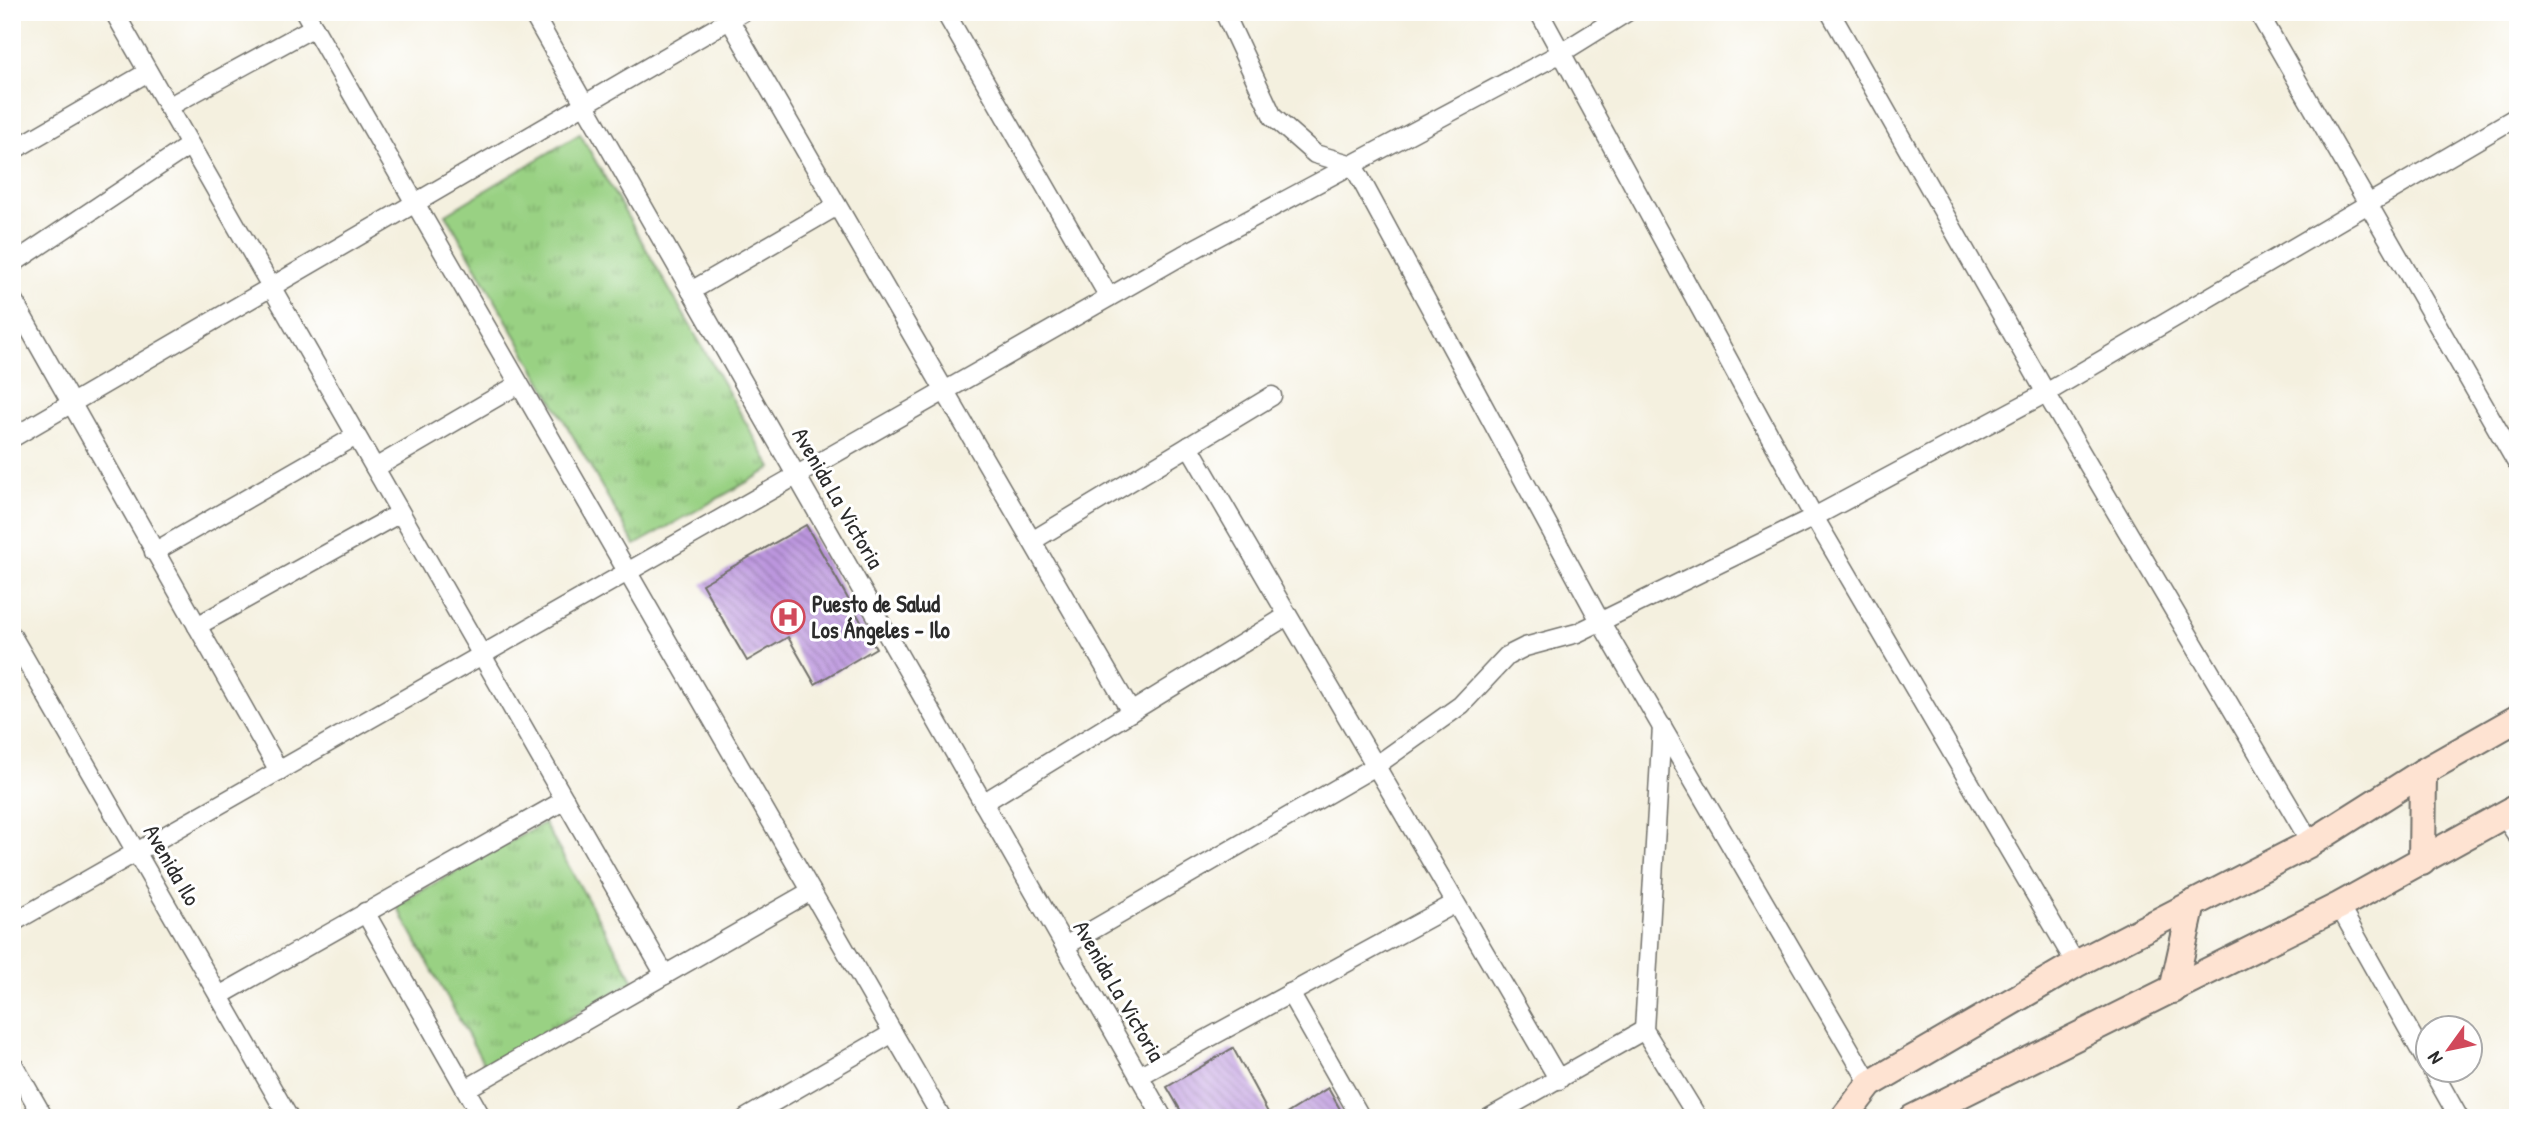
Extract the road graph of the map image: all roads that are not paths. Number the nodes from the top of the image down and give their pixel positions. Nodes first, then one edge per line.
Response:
1 (114, 12) edge
2 (532, 12) edge
3 (945, 12) edge
4 (1224, 12) edge
5 (1539, 12) edge
6 (1627, 12) edge
7 (1830, 12) edge
8 (2258, 12) edge
9 (732, 15) edge
10 (310, 20) edge
11 (1561, 53) junction
12 (148, 72) junction
13 (585, 104) junction
14 (168, 107) junction
15 (2518, 116) edge
16 (190, 145) junction
17 (12, 151) edge
18 (1353, 165) junction
19 (415, 203) junction
20 (2366, 203) junction
21 (837, 206) junction
22 (12, 264) edge
23 (271, 287) junction
24 (691, 291) junction
25 (1109, 297) junction
26 (12, 298) edge
27 (519, 384) junction
28 (945, 391) junction
29 (2046, 393) junction
30 (1272, 396) dead end
31 (70, 404) junction
32 (356, 436) junction
33 (12, 438) edge
34 (1189, 446) junction
35 (2518, 465) edge
36 (375, 468) junction
37 (796, 475) junction
38 (401, 513) junction
39 (1814, 517) junction
40 (1032, 541) junction
41 (155, 552) junction
42 (628, 572) junction
43 (1287, 616) junction
44 (1600, 621) junction
45 (197, 626) junction
46 (12, 636) edge
47 (482, 655) junction
48 (1131, 712) junction
49 (2518, 718) edge
50 (1662, 726) junction
51 (1374, 766) junction
52 (279, 771) junction
53 (2423, 772) junction
54 (565, 800) junction
55 (983, 803) junction
56 (2511, 811) edge
57 (2518, 837) edge
58 (2311, 843) junction
59 (137, 852) junction
60 (2422, 862) junction
61 (811, 891) junction
62 (1454, 904) junction
63 (2192, 904) junction
64 (2339, 906) junction
65 (365, 912) junction
66 (12, 923) edge
67 (1065, 946) junction
68 (2076, 964) junction
69 (665, 975) junction
70 (2173, 990) junction
71 (1290, 993) junction
72 (219, 996) junction
73 (1644, 1030) junction
74 (893, 1033) junction
75 (2414, 1039) edge
76 (12, 1062) edge
77 (1139, 1076) junction
78 (1559, 1080) junction
79 (1870, 1084) junction
80 (2440, 1084) edge
81 (466, 1089) junction
82 (44, 1118) edge
83 (289, 1118) edge
84 (482, 1118) edge
85 (746, 1118) edge
86 (942, 1118) edge
87 (1163, 1118) edge
88 (1361, 1118) edge
89 (1489, 1118) edge
90 (1698, 1118) edge
91 (1844, 1118) edge
92 (1913, 1118) edge
93 (2459, 1118) edge

1 - 12 street
2 - 13 street, Avenida La Victoria
3 - 25 street
4 - 18 street
5 - 11 street
6 - 11 street
7 - 29 street
8 - 20 street
9 - 13 street
9 - 21 street
10 - 14 street
10 - 19 street
11 - 18 street
11 - 39 street
12 - 14 street
12 - 17 street
13 - 19 street
13 - 24 street, Avenida La Victoria
14 - 16 street
15 - 20 street
16 - 22 street
16 - 23 street
18 - 25 street
18 - 44 street
19 - 23 street
19 - 27 street
20 - 29 street
20 - 35 street
21 - 24 street
21 - 28 street
23 - 31 street
23 - 32 street
24 - 37 street, Avenida La Victoria
25 - 28 street
26 - 31 street
27 - 36 street
27 - 42 street
28 - 37 street
28 - 40 street
29 - 39 street
29 - 58 street
30 - 34 street
31 - 33 street
31 - 41 street
32 - 36 street
32 - 41 street
34 - 40 street
34 - 43 street
36 - 38 street
37 - 42 street
37 - 55 street, Avenida La Victoria
38 - 45 street
38 - 47 street
39 - 44 street
39 - 68 street
40 - 48 street
41 - 45 street
42 - 47 street
42 - 61 street
43 - 48 street
43 - 51 street
44 - 50 street
44 - 51 street
45 - 52 street
46 - 59 street, Avenida Ilo
47 - 52 street
47 - 54 street
48 - 55 street
49 - 53 street
50 - 73 street
50 - 79 street
51 - 62 street
51 - 67 street
52 - 59 street
53 - 58 street
53 - 60 street
54 - 65 street
54 - 69 street
55 - 67 street, Avenida La Victoria
56 - 57 street
56 - 60 street
58 - 63 street
59 - 66 street
59 - 72 street, Avenida Ilo
60 - 64 street
61 - 69 street
61 - 74 street
62 - 71 street
62 - 78 street
63 - 68 street
63 - 70 street
64 - 70 street
64 - 75 street
65 - 72 street
65 - 81 street
67 - 77 street, Avenida La Victoria
68 - 79 street
69 - 81 street
70 - 92 street
71 - 77 street
71 - 88 street
72 - 83 street, Avenida Ilo
73 - 78 street
73 - 90 street
74 - 85 street
74 - 86 street
76 - 82 street
77 - 87 street, Avenida La Victoria
78 - 89 street
79 - 91 street
80 - 93 street
81 - 84 street

